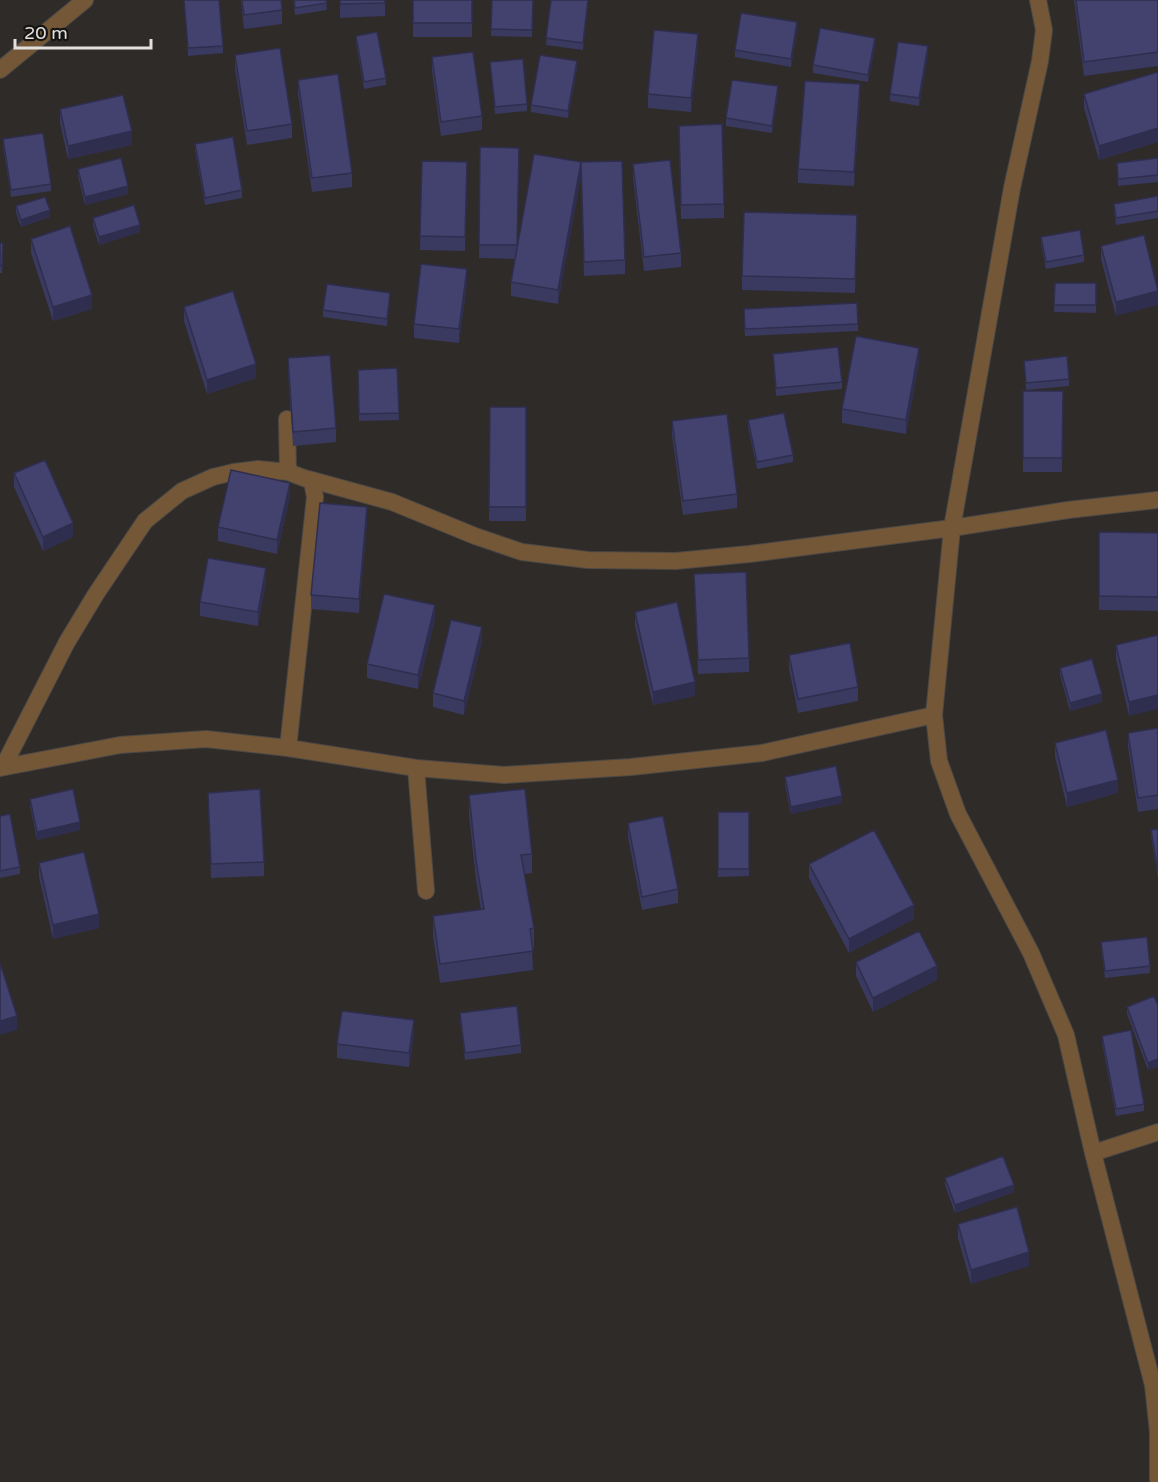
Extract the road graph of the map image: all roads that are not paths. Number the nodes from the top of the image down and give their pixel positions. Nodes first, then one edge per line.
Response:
1 (85, 0) edge
2 (1038, 0) edge
3 (0, 70) edge
4 (287, 419) dead end
5 (288, 472) junction
6 (308, 479) junction
7 (1158, 500) edge
8 (952, 528) junction
9 (934, 715) junction
10 (288, 748) junction
11 (1, 767) edge
12 (416, 768) junction
13 (426, 891) dead end
14 (1158, 1132) edge
15 (1092, 1153) junction
16 (1158, 1479) edge

1 - 3 street
2 - 8 street
4 - 5 street
5 - 6 street
5 - 11 street
6 - 8 street
6 - 10 street
7 - 8 street
8 - 9 street
9 - 12 street
9 - 15 street
10 - 11 street
10 - 12 street
12 - 13 street
14 - 15 street
15 - 16 street

